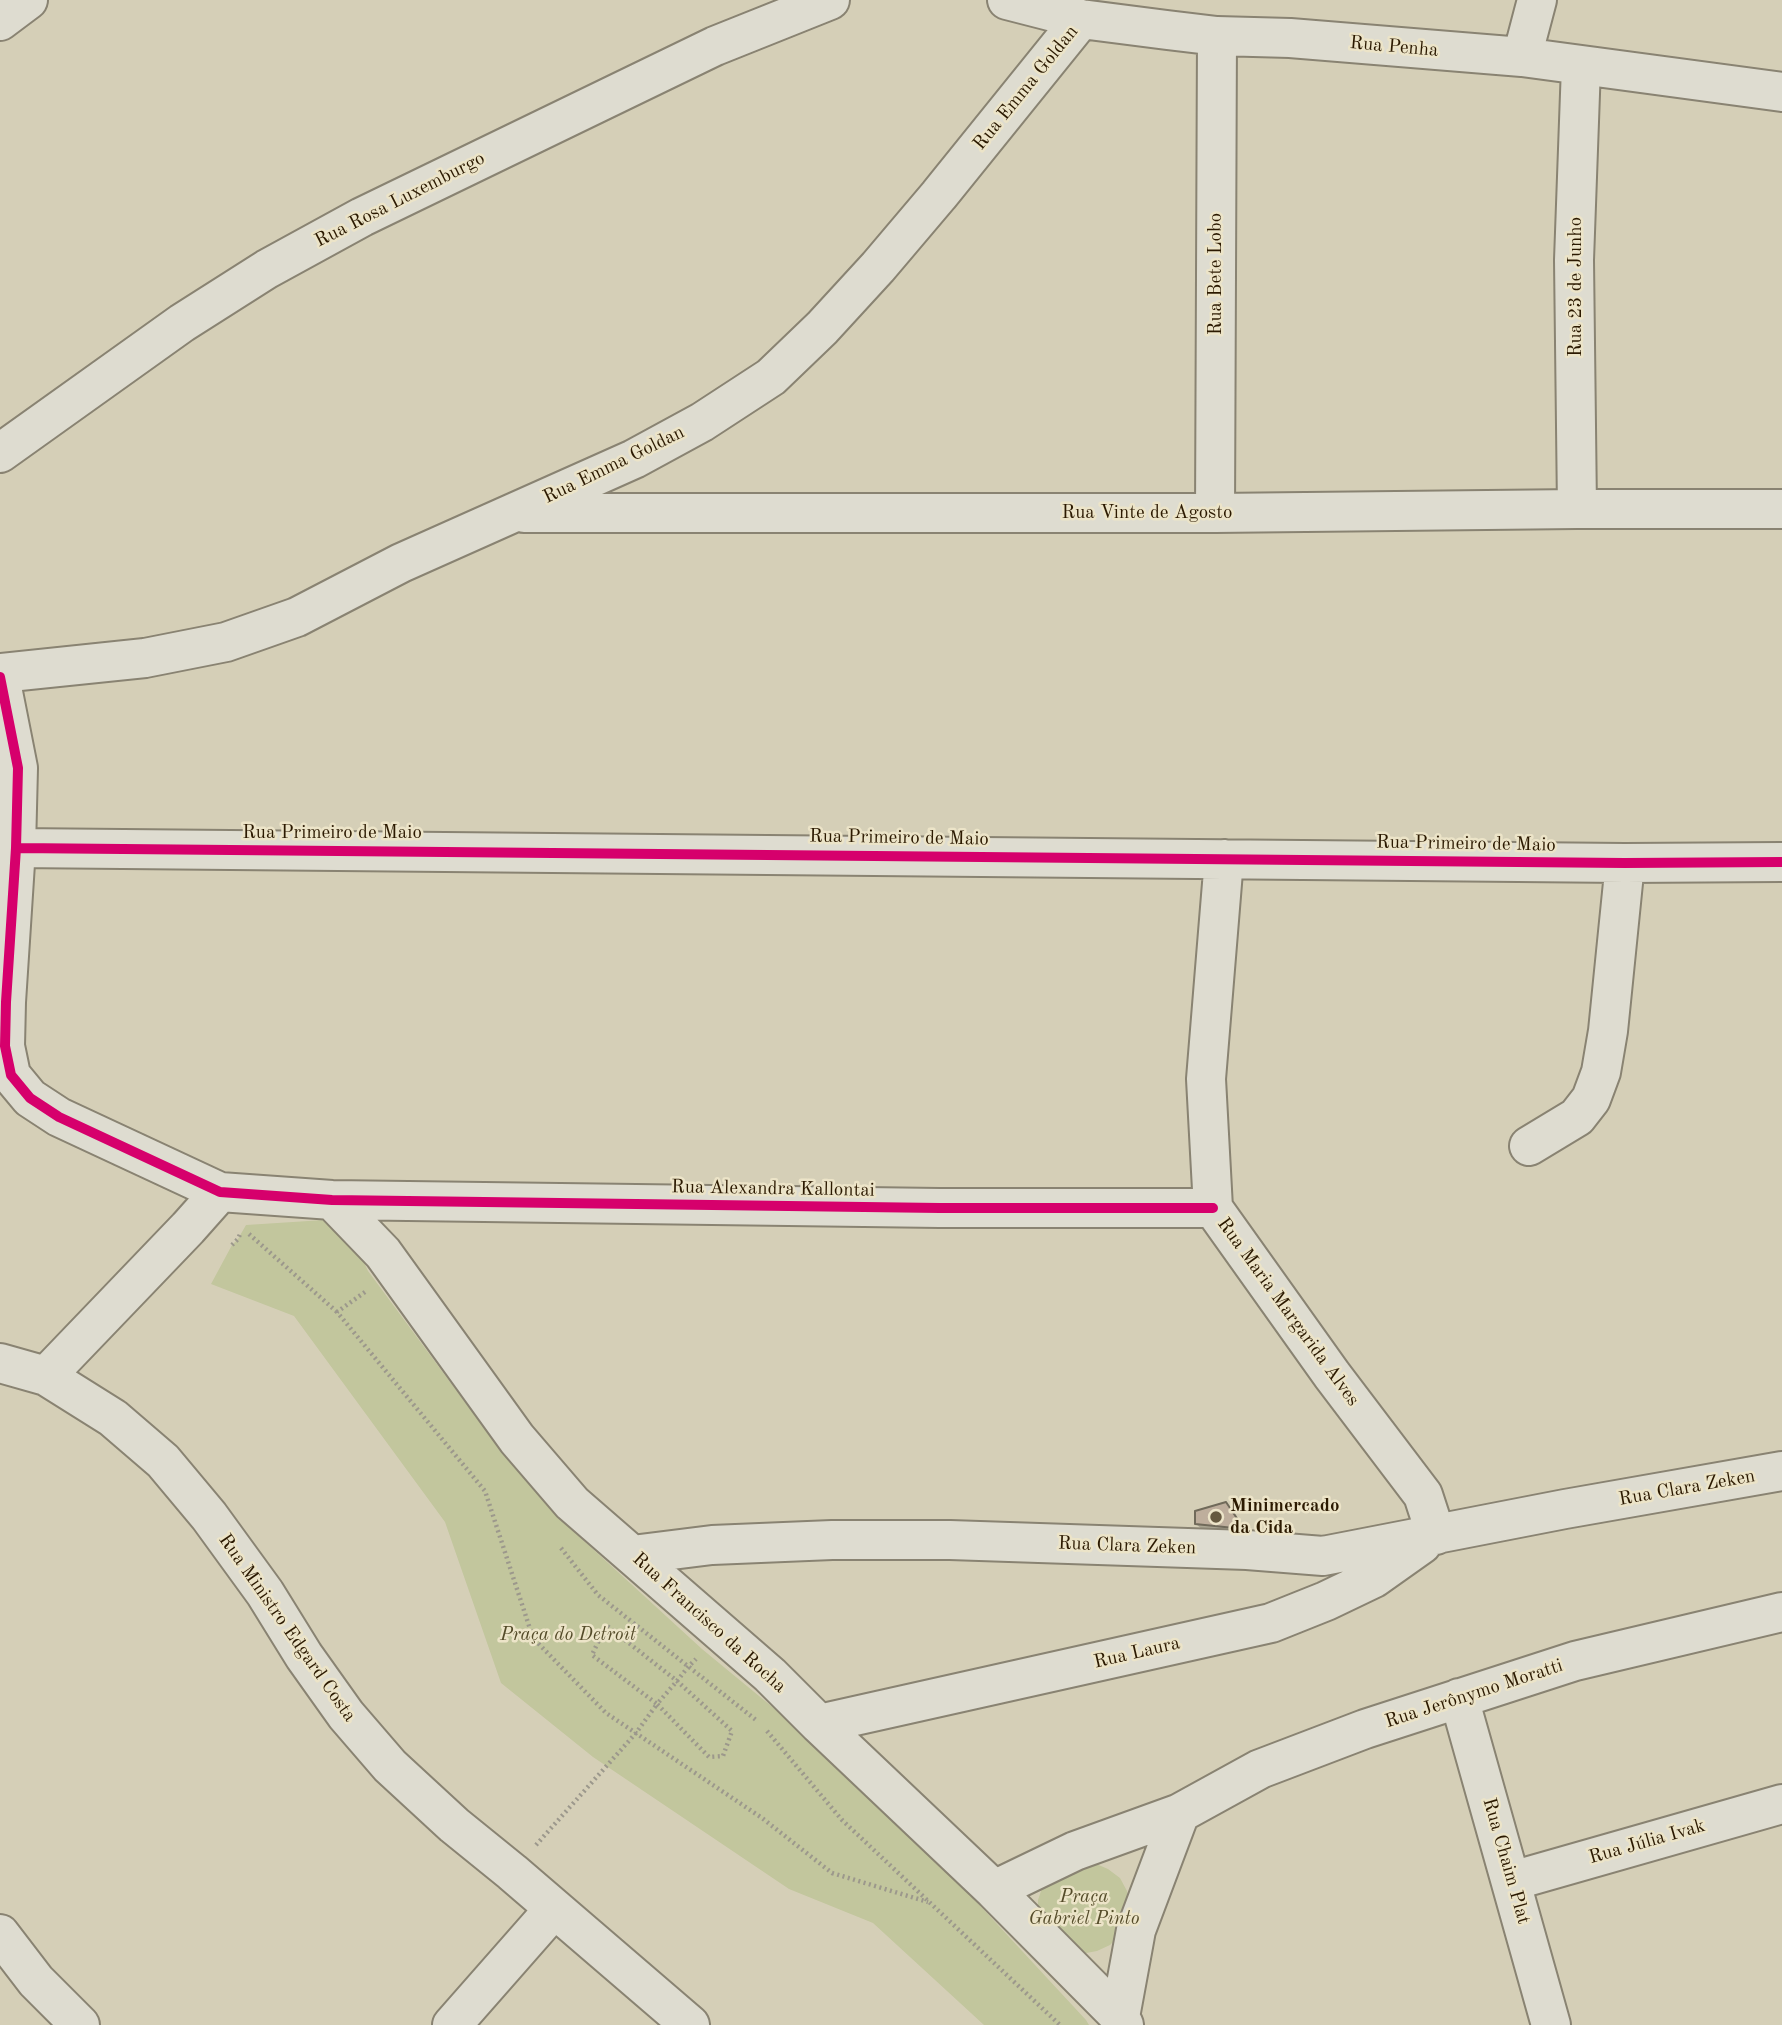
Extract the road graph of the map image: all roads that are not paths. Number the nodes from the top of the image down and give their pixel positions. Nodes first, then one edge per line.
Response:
1 (28, 0) edge
2 (830, 0) edge
3 (1007, 0) edge
4 (1537, 0) edge
5 (1081, 19) junction
6 (0, 21) edge
7 (1217, 36) junction
8 (1522, 57) junction
9 (1581, 66) junction
10 (1782, 92) edge
11 (0, 453) edge
12 (1577, 509) junction
13 (1782, 509) edge
14 (512, 513) junction
15 (1215, 513) junction
16 (0, 675) edge
17 (16, 848) junction
18 (1224, 859) junction
19 (1782, 862) edge
20 (1625, 863) junction
21 (1529, 1146) dead end
22 (220, 1192) junction
23 (332, 1200) junction
24 (1213, 1208) junction
25 (0, 1363) edge
26 (46, 1376) junction
27 (1782, 1471) edge
28 (1436, 1535) junction
29 (632, 1555) junction
30 (1782, 1612) edge
31 (1459, 1698) junction
32 (819, 1724) junction
33 (1782, 1804) edge
34 (1180, 1813) junction
35 (1511, 1881) junction
36 (994, 1890) junction
37 (554, 1909) junction
38 (0, 1934) edge
39 (1122, 2021) edge
40 (80, 2025) edge
41 (452, 2025) edge
42 (690, 2025) edge
43 (1551, 2025) edge

1 - 6 street
2 - 11 street, Rua Rosa Luxemburgo
3 - 5 street, Rua Penha
4 - 8 street
5 - 7 street, Rua Penha
5 - 14 street, Rua Emma Goldan
7 - 8 street, Rua Penha
7 - 15 street, Rua Bete Lobo
8 - 9 street, Rua Penha
9 - 10 street, Rua Penha
9 - 12 street, Rua 23 de Junho
12 - 13 street, Rua Vinte de Agosto
12 - 15 street, Rua Vinte de Agosto
14 - 15 street, Rua Vinte de Agosto
14 - 16 street, Rua Emma Goldan
16 - 17 street
17 - 18 street, Rua Primeiro de Maio
17 - 22 street
18 - 20 street, Rua Primeiro de Maio
18 - 24 street, Rua Maria Margarida Alves
19 - 20 street, Rua Primeiro de Maio
20 - 21 street
22 - 23 street, Rua Alexandra Kallontai
22 - 26 street
23 - 24 street, Rua Alexandra Kallontai
23 - 29 street, Rua Francisco da Rocha
24 - 28 street, Rua Maria Margarida Alves
25 - 26 street, Rua Ministro Edgard Costa
26 - 37 street, Rua Ministro Edgard Costa
27 - 28 street, Rua Clara Zeken
28 - 29 street, Rua Clara Zeken
28 - 32 street, Rua Laura
29 - 32 street, Rua Francisco da Rocha
30 - 31 street, Rua Jerônymo Moratti
31 - 34 street, Rua Jerônymo Moratti
31 - 35 street, Rua Chaim Plat
32 - 36 street, Rua Francisco da Rocha
33 - 35 street, Rua Júlia Ivak
34 - 36 street, Rua Jerônymo Moratti
34 - 39 street
35 - 43 street, Rua Chaim Plat
36 - 39 street, Rua Francisco da Rocha
37 - 41 street
37 - 42 street, Rua Ministro Edgard Costa
38 - 40 street

